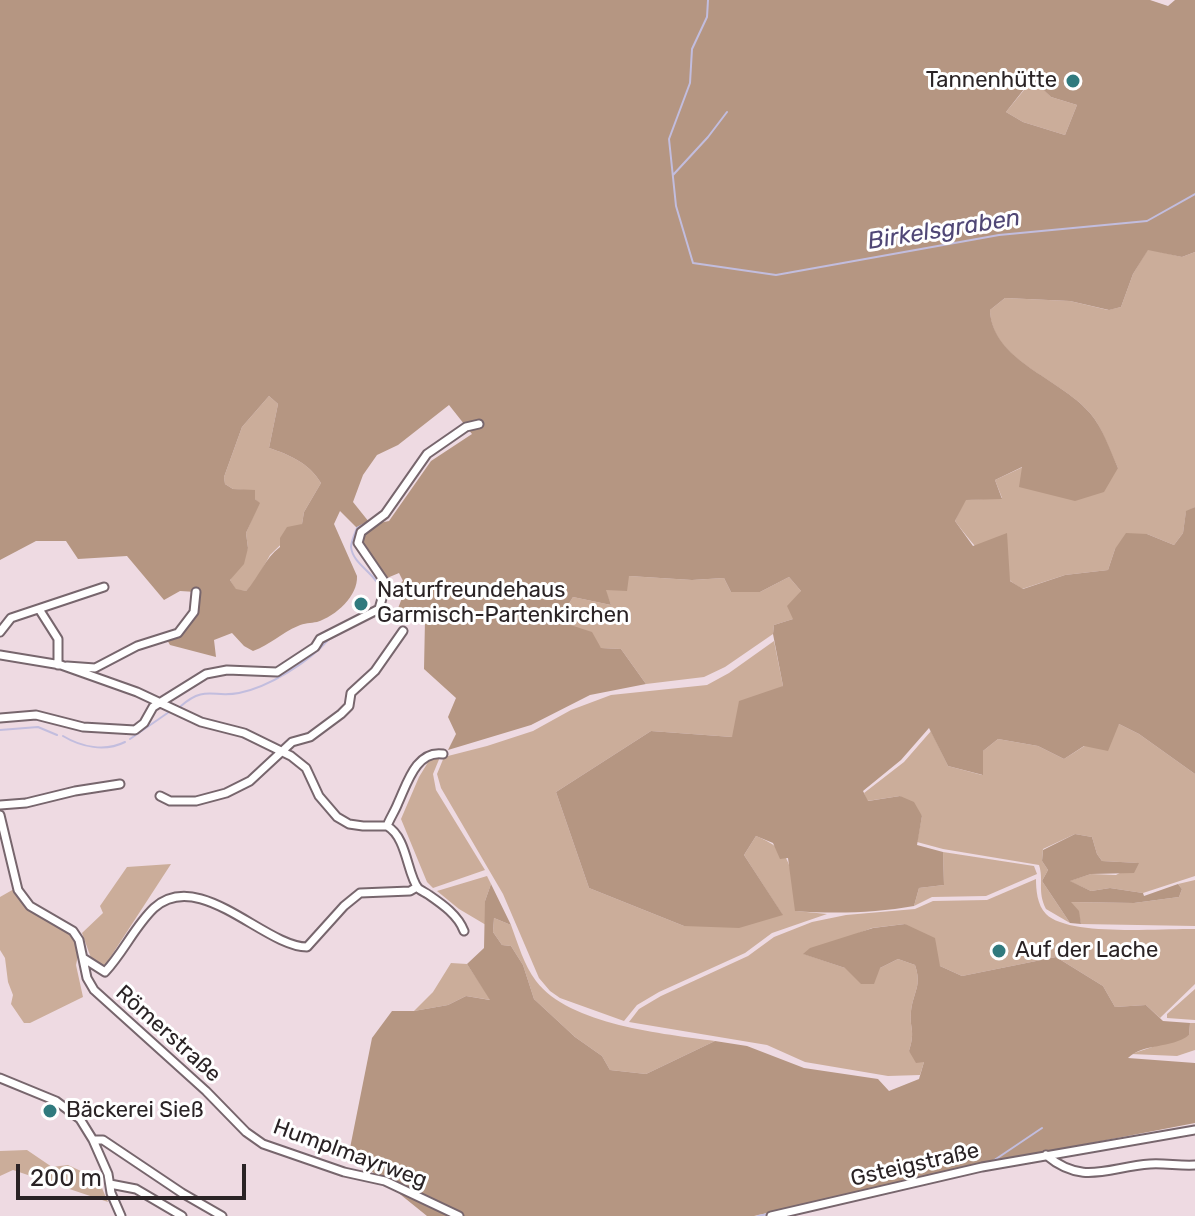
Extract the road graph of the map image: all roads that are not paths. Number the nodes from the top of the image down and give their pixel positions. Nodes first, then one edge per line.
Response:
1 (479, 424) dead end
2 (104, 587) dead end
3 (196, 592) dead end
4 (39, 609) junction
5 (403, 631) dead end
6 (0, 632) edge
7 (0, 655) edge
8 (60, 665) junction
9 (160, 702) junction
10 (0, 718) edge
11 (282, 751) junction
12 (443, 754) dead end
13 (120, 784) dead end
14 (160, 796) dead end
15 (0, 805) edge
16 (0, 815) edge
17 (387, 826) junction
18 (417, 887) junction
19 (464, 931) dead end
20 (83, 958) junction
21 (105, 972) junction
22 (90, 984) junction
23 (0, 1078) edge
24 (233, 1120) joint
25 (1195, 1130) edge
26 (93, 1140) junction
27 (1046, 1155) junction
28 (1195, 1165) edge
29 (110, 1184) junction
30 (121, 1216) edge
31 (182, 1216) edge
32 (222, 1216) edge
33 (459, 1216) edge
34 (771, 1216) edge

1 - 9 street
2 - 4 street
3 - 8 street
4 - 6 street
4 - 8 street
5 - 11 street
7 - 8 street
8 - 9 street
9 - 10 street
9 - 11 street
11 - 14 street
11 - 17 street
12 - 17 street
13 - 15 street
16 - 20 street, Römerstraße
17 - 18 street
18 - 19 street
18 - 21 street
20 - 21 street
20 - 22 street, Römerstraße
21 - 22 street
22 - 24 street, Römerstraße
23 - 26 street
24 - 33 street, Humplmayrweg
25 - 27 street, Gsteigstraße
26 - 29 street
26 - 32 street
27 - 28 street
27 - 34 street, Gsteigstraße
29 - 30 street
29 - 31 street

